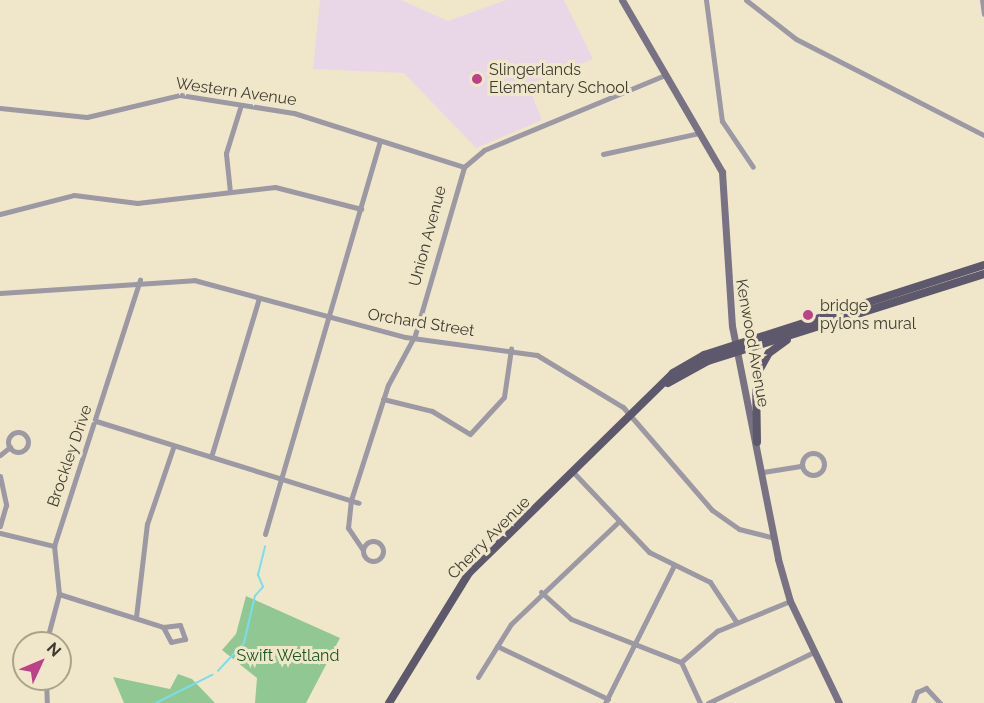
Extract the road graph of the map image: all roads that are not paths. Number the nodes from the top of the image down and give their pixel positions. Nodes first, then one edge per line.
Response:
1 (622, 0) edge
2 (706, 0) edge
3 (746, 0) edge
4 (982, 0) edge
5 (984, 14) edge
6 (663, 76) junction
7 (0, 108) edge
8 (240, 108) junction
9 (699, 133) junction
10 (984, 135) edge
11 (380, 142) junction
12 (603, 154) dead end
13 (464, 167) junction
14 (753, 167) dead end
15 (230, 192) junction
16 (361, 209) junction
17 (0, 214) edge
18 (984, 265) edge
19 (984, 274) edge
20 (141, 280) junction
21 (0, 293) edge
22 (259, 298) junction
23 (329, 318) junction
24 (826, 320) junction
25 (795, 330) junction
26 (413, 338) junction
27 (737, 348) junction
28 (511, 349) junction
29 (383, 399) junction
30 (632, 413) junction
31 (96, 421) junction
32 (757, 442) junction
33 (10, 447) dead end
34 (173, 448) junction
35 (0, 455) edge
36 (211, 457) junction
37 (801, 466) junction
38 (763, 472) junction
39 (574, 473) junction
40 (0, 476) edge
41 (281, 478) junction
42 (351, 500) junction
43 (359, 502) dead end
44 (618, 522) junction
45 (0, 526) edge
46 (0, 533) edge
47 (265, 534) dead end
48 (774, 538) junction
49 (54, 546) junction
50 (363, 550) junction
51 (674, 565) junction
52 (541, 592) junction
53 (59, 594) junction
54 (790, 601) junction
55 (136, 617) junction
56 (737, 623) junction
57 (163, 627) junction
58 (49, 631) edge
59 (497, 646) junction
60 (635, 648) junction
61 (814, 652) junction
62 (681, 662) junction
63 (478, 677) dead end
64 (606, 701) edge
65 (389, 703) edge
66 (700, 703) edge
67 (708, 703) edge
68 (839, 703) edge
69 (913, 703) edge
70 (940, 703) edge

1 - 6 main road, Kenwood Avenue
2 - 14 street
3 - 10 street
4 - 5 street
6 - 9 main road, Kenwood Avenue
6 - 13 street
7 - 8 street, Western Avenue
8 - 11 street, Western Avenue
8 - 15 street
9 - 12 street
9 - 27 main road, Kenwood Avenue
11 - 13 street, Western Avenue
11 - 16 street
13 - 26 street, Union Avenue
15 - 16 street
15 - 17 street
16 - 23 street
18 - 24 main road, Cherry Avenue
19 - 24 main road, Cherry Avenue
20 - 21 street, Orchard Street
20 - 22 street, Orchard Street
20 - 31 street, Brockley Drive
22 - 23 street, Orchard Street
22 - 36 street
23 - 26 street, Orchard Street
23 - 41 street
24 - 25 main road, Cherry Avenue
25 - 27 main road, Cherry Avenue
25 - 32 main road
26 - 28 street, Orchard Street
26 - 29 street, Union Avenue
27 - 30 main road, Cherry Avenue
27 - 32 main road, Kenwood Avenue
28 - 29 street
28 - 30 street, Orchard Street
29 - 42 street, Union Avenue
30 - 39 main road, Cherry Avenue
30 - 48 street, Orchard Street
31 - 34 street
31 - 49 street, Brockley Drive
32 - 38 main road, Kenwood Avenue
33 - 35 street
34 - 36 street
34 - 55 street
36 - 41 street
37 - 37 street
37 - 38 street
38 - 48 main road, Kenwood Avenue
39 - 44 street
39 - 65 main road, Cherry Avenue
40 - 45 street
41 - 42 street
41 - 47 street
42 - 43 street
42 - 50 street, Union Avenue
44 - 51 street
44 - 52 street
46 - 49 street
48 - 54 main road, Kenwood Avenue
49 - 53 street, Brockley Drive
50 - 50 street
51 - 56 street
51 - 60 street
52 - 59 street
52 - 60 street
53 - 55 street
53 - 58 street, Brockley Drive
54 - 56 street
54 - 61 main road, Kenwood Avenue
55 - 57 street
56 - 62 street
57 - 57 street
59 - 63 street
59 - 64 street
60 - 62 street
60 - 64 street
61 - 67 street
61 - 68 main road, Kenwood Avenue
62 - 66 street
69 - 70 street

